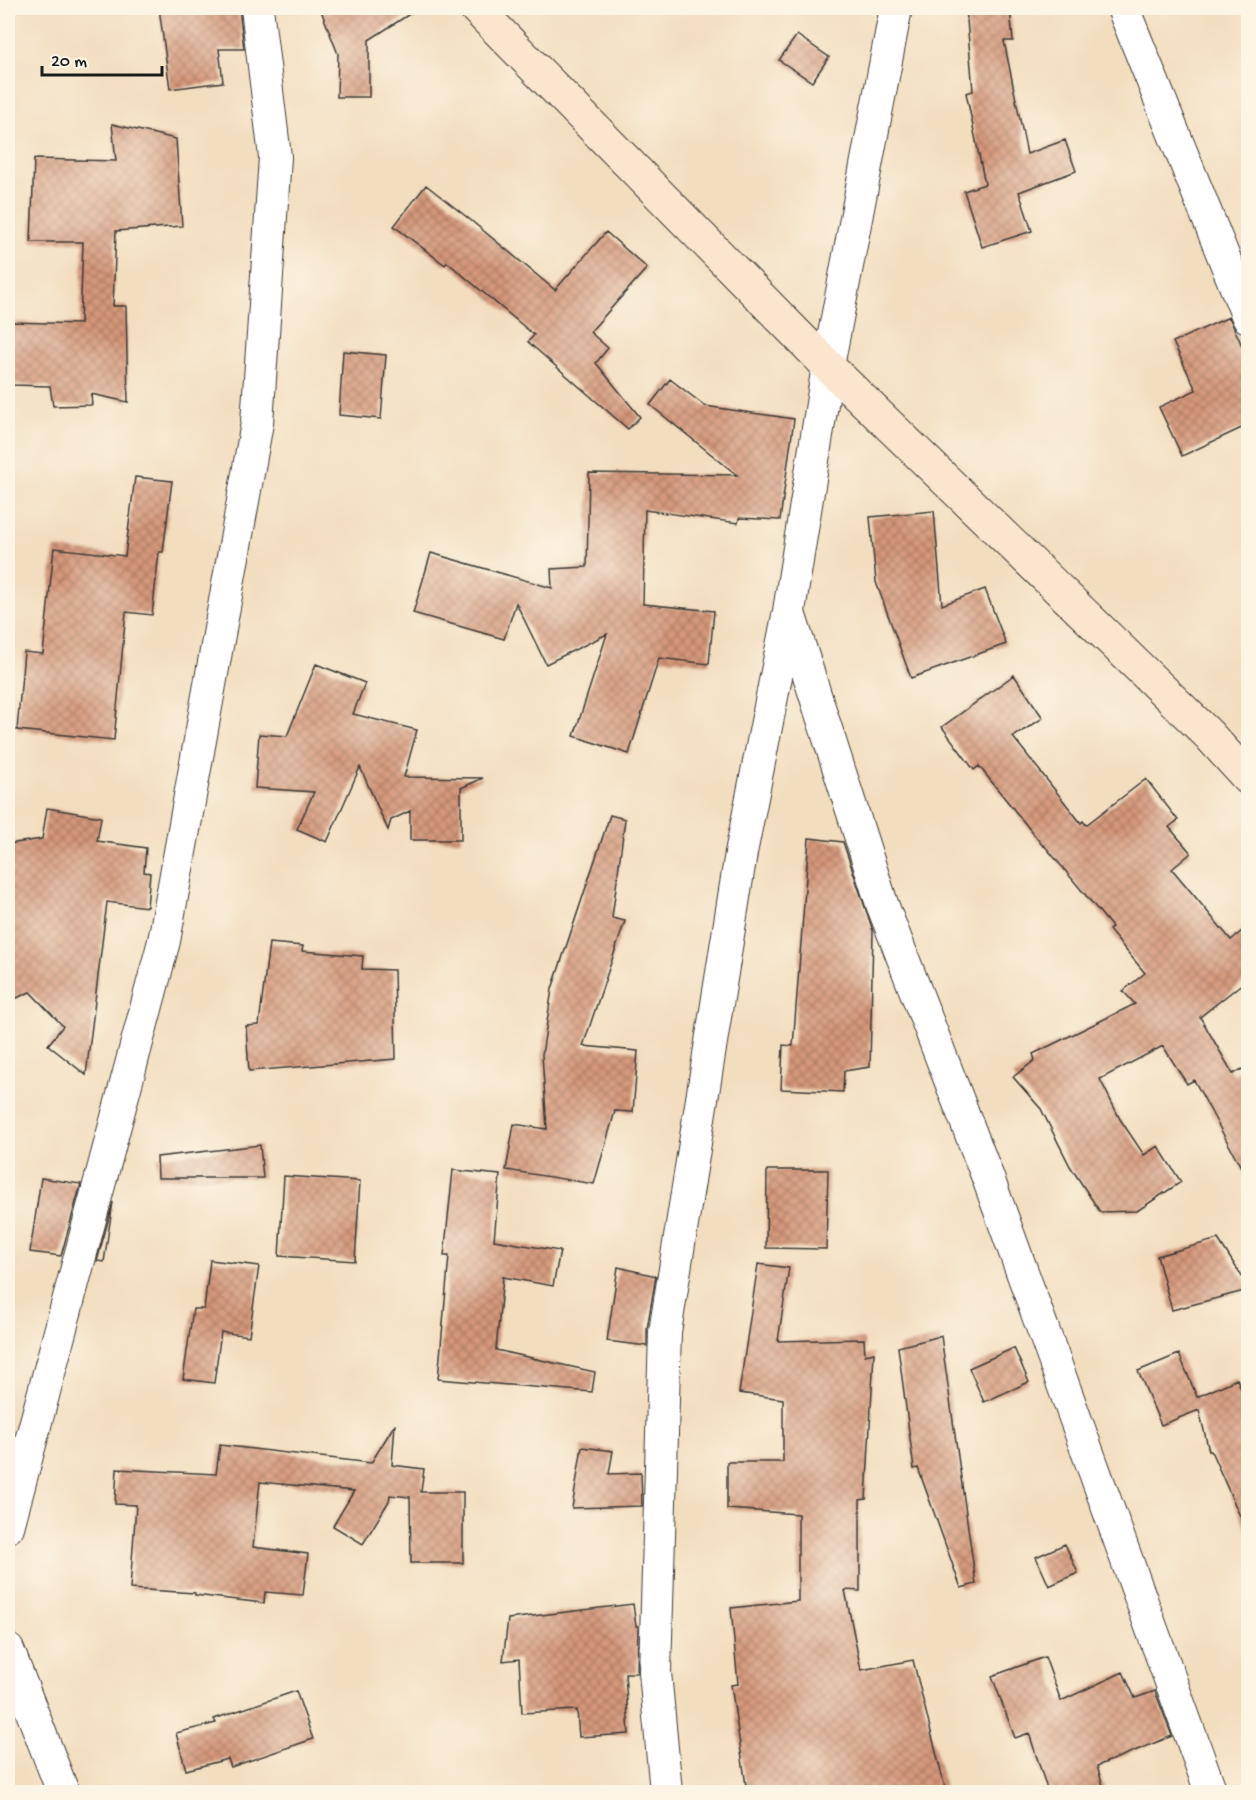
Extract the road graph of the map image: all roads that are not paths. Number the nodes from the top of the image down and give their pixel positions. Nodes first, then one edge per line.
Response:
1 (257, 8) edge
2 (476, 8) edge
3 (896, 8) edge
4 (1123, 8) edge
5 (1248, 317) edge
6 (828, 366) junction
7 (789, 611) junction
8 (1248, 778) edge
9 (8, 1527) edge
10 (8, 1650) edge
11 (63, 1792) edge
12 (666, 1792) edge
13 (1211, 1792) edge

1 - 9 street
2 - 6 main road
3 - 6 street
4 - 5 street
6 - 7 street
6 - 8 main road
7 - 12 street
7 - 13 street
10 - 11 street

